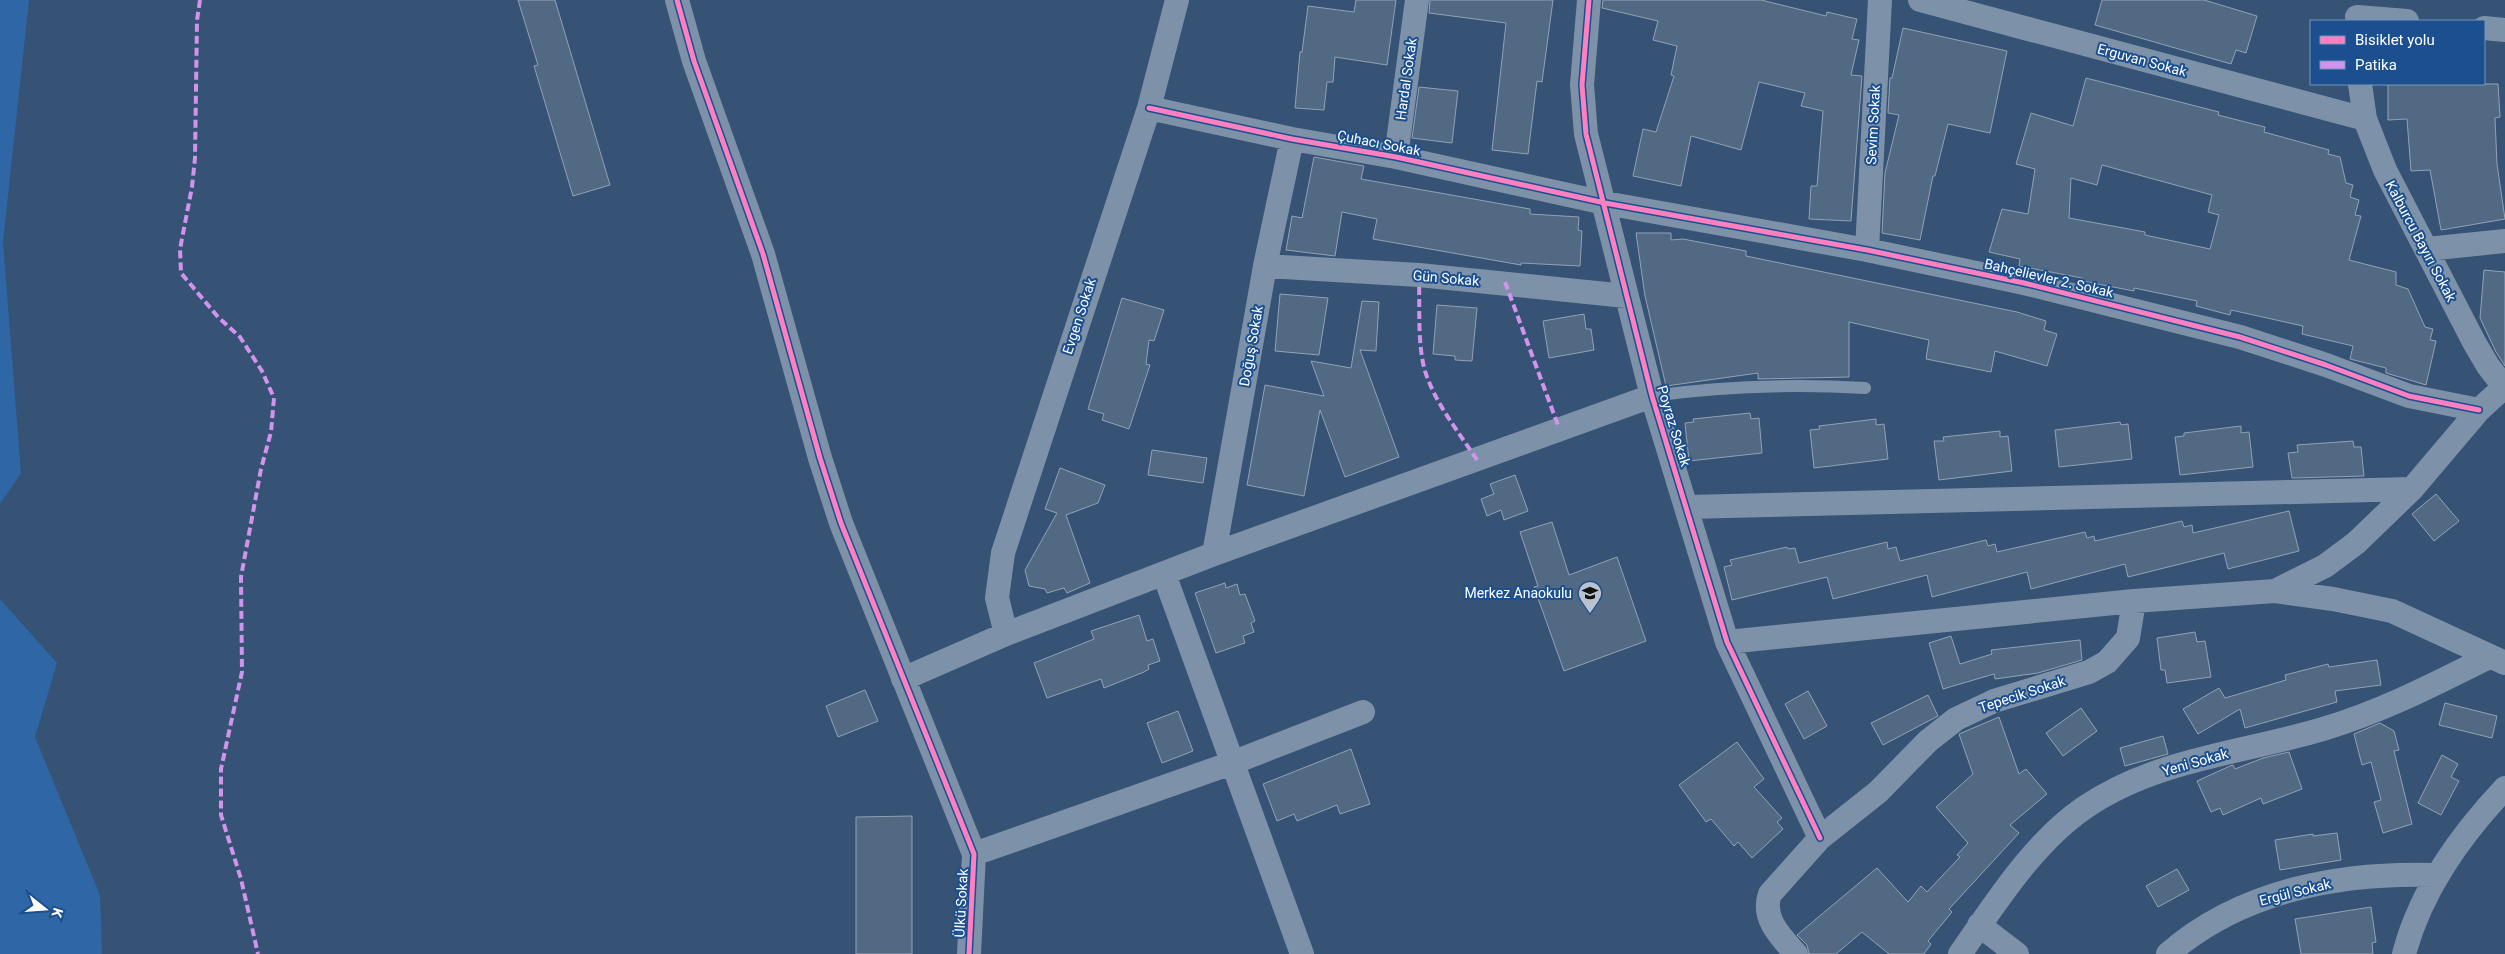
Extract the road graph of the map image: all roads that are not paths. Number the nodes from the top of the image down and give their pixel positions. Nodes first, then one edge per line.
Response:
1 (678, 0) edge
2 (1177, 0) edge
3 (1417, 0) edge
4 (1589, 0) edge
5 (1880, 0) edge
6 (1920, 0) edge
7 (2357, 13) edge
8 (2401, 20) edge
9 (2485, 28) edge
10 (2505, 30) edge
11 (2360, 85) edge
12 (1149, 108) junction
13 (2364, 119) junction
14 (1292, 139) junction
15 (1396, 157) junction
16 (1605, 203) junction
17 (2505, 241) edge
18 (2427, 249) junction
19 (1867, 250) junction
20 (1265, 266) junction
21 (1626, 296) junction
22 (1865, 388) dead end
23 (2505, 388) edge
24 (1652, 396) junction
25 (2479, 410) junction
26 (2412, 489) junction
27 (1687, 507) junction
28 (1214, 554) junction
29 (1164, 574) junction
30 (2275, 591) junction
31 (2134, 601) junction
32 (1006, 634) junction
33 (1727, 642) junction
34 (2497, 660) edge
35 (903, 679) junction
36 (1363, 712) dead end
37 (1232, 763) junction
38 (2505, 788) edge
39 (2497, 808) edge
40 (1820, 838) junction
41 (974, 854) junction
42 (2436, 876) junction
43 (1979, 925) junction
44 (1298, 953) edge
45 (969, 954) edge
46 (1796, 954) edge
47 (1960, 954) edge
48 (2017, 954) edge
49 (2168, 954) edge
50 (2404, 954) edge

1 - 35 street
2 - 12 street, Evgen Sokak
3 - 15 street, Hardal Sokak
4 - 16 street, Poyraz Sokak
5 - 19 street, Sevim Sokak
6 - 13 street, Erguvan Sokak
7 - 8 street
9 - 10 street
11 - 13 street, Kalburcu Bayırı Sokak
12 - 14 street, Çuhacı Sokak
12 - 32 street, Evgen Sokak
13 - 18 street, Kalburcu Bayırı Sokak
14 - 15 street, Çuhacı Sokak
14 - 20 street, Doğuş Sokak
15 - 16 street, Çuhacı Sokak
16 - 19 street, Bahçelievler 2. Sokak
16 - 21 street, Poyraz Sokak
17 - 18 street
18 - 23 street, Kalburcu Bayırı Sokak
19 - 25 street, Bahçelievler 2. Sokak
20 - 21 street, Gün Sokak
20 - 28 street, Doğuş Sokak
21 - 24 street, Poyraz Sokak
22 - 24 lane
23 - 25 street
24 - 27 street, Poyraz Sokak
24 - 28 street
25 - 26 street
26 - 27 street
26 - 30 street
27 - 33 street, Poyraz Sokak
28 - 29 street
29 - 32 street
29 - 37 street
30 - 31 street
30 - 34 street
31 - 33 street
31 - 40 street, Tepecik Sokak
32 - 35 street
33 - 40 street, Poyraz Sokak
34 - 43 street, Yeni Sokak
35 - 41 street
36 - 37 street
37 - 41 street
37 - 44 street
38 - 39 street
39 - 42 street
40 - 46 street
41 - 45 street, Ülkü Sokak
42 - 49 street, Ergül Sokak
42 - 50 street
43 - 47 street, Yeni Sokak
43 - 48 street

